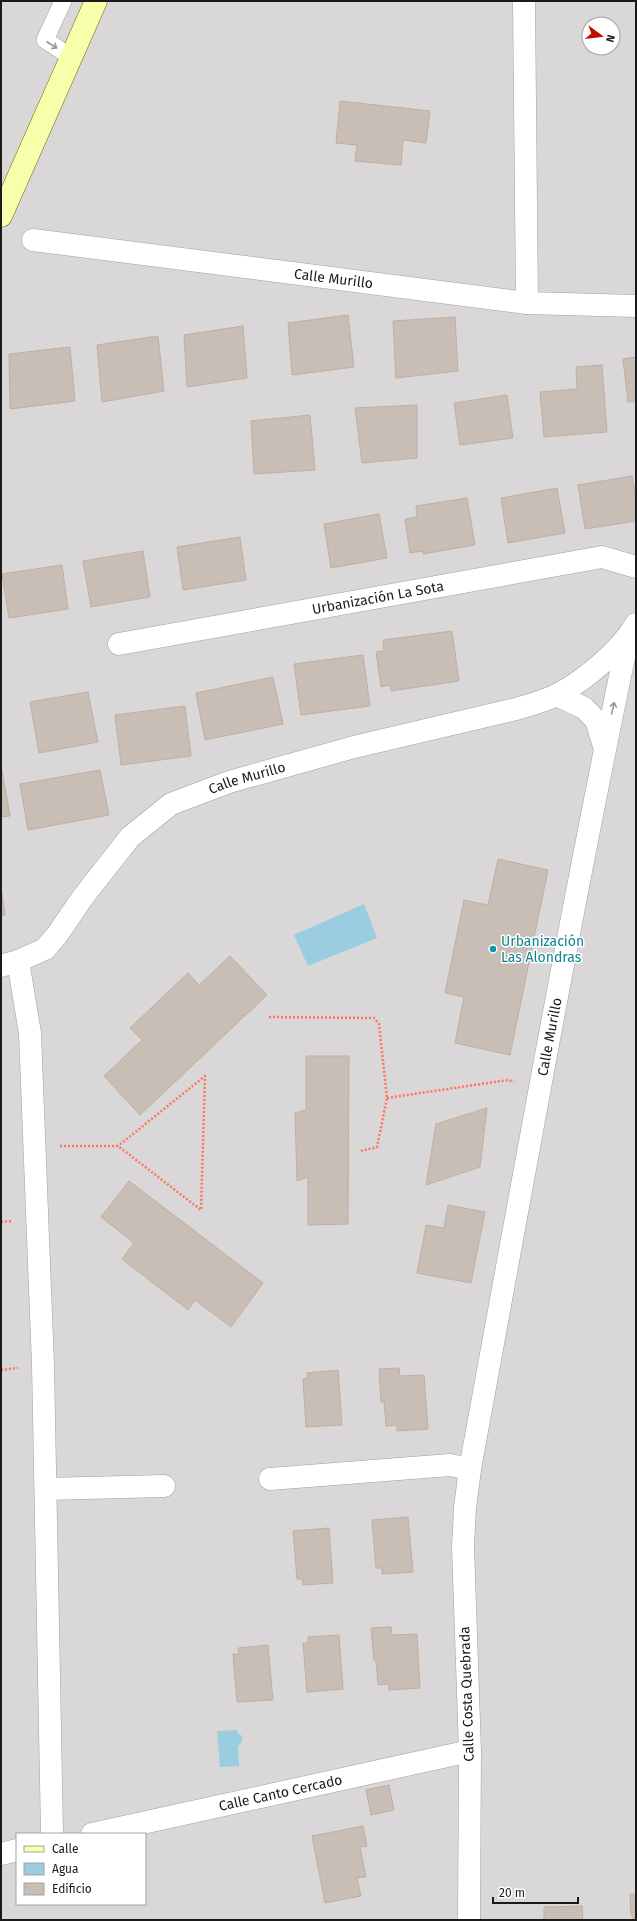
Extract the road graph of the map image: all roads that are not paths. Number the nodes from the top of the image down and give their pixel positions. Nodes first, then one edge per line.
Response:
1 (63, 1) edge
2 (96, 1) edge
3 (524, 1) edge
4 (71, 57) junction
5 (1, 216) edge
6 (33, 240) dead end
7 (527, 303) junction
8 (636, 306) edge
9 (636, 567) edge
10 (632, 631) edge
11 (119, 644) dead end
12 (557, 695) junction
13 (604, 746) junction
14 (9, 964) edge
15 (496, 1328) joint
16 (470, 1469) junction
17 (270, 1479) dead end
18 (164, 1486) dead end
19 (46, 1489) junction
20 (470, 1751) junction
21 (52, 1833) edge
22 (97, 1833) edge
23 (16, 1850) edge
24 (1, 1854) edge
25 (469, 1920) edge

1 -> 4 lane
2 - 4 main road
3 - 7 street
4 - 5 main road
6 - 7 street, Calle Murillo
7 - 8 street, Calle Murillo
9 - 11 street, Urbanización La Sota
10 - 12 street, Calle Murillo
13 -> 10 street, Calle Murillo
12 - 13 street, Calle Murillo
12 - 14 street, Calle Murillo
13 - 15 street, Calle Murillo
14 - 19 street
15 - 16 street, Calle Costa Quebrada
16 - 17 street
16 - 20 street, Calle Costa Quebrada
18 - 19 street
19 - 21 street
20 - 22 street, Calle Canto Cercado
20 - 25 street, Calle Costa Quebrada
23 - 24 street

